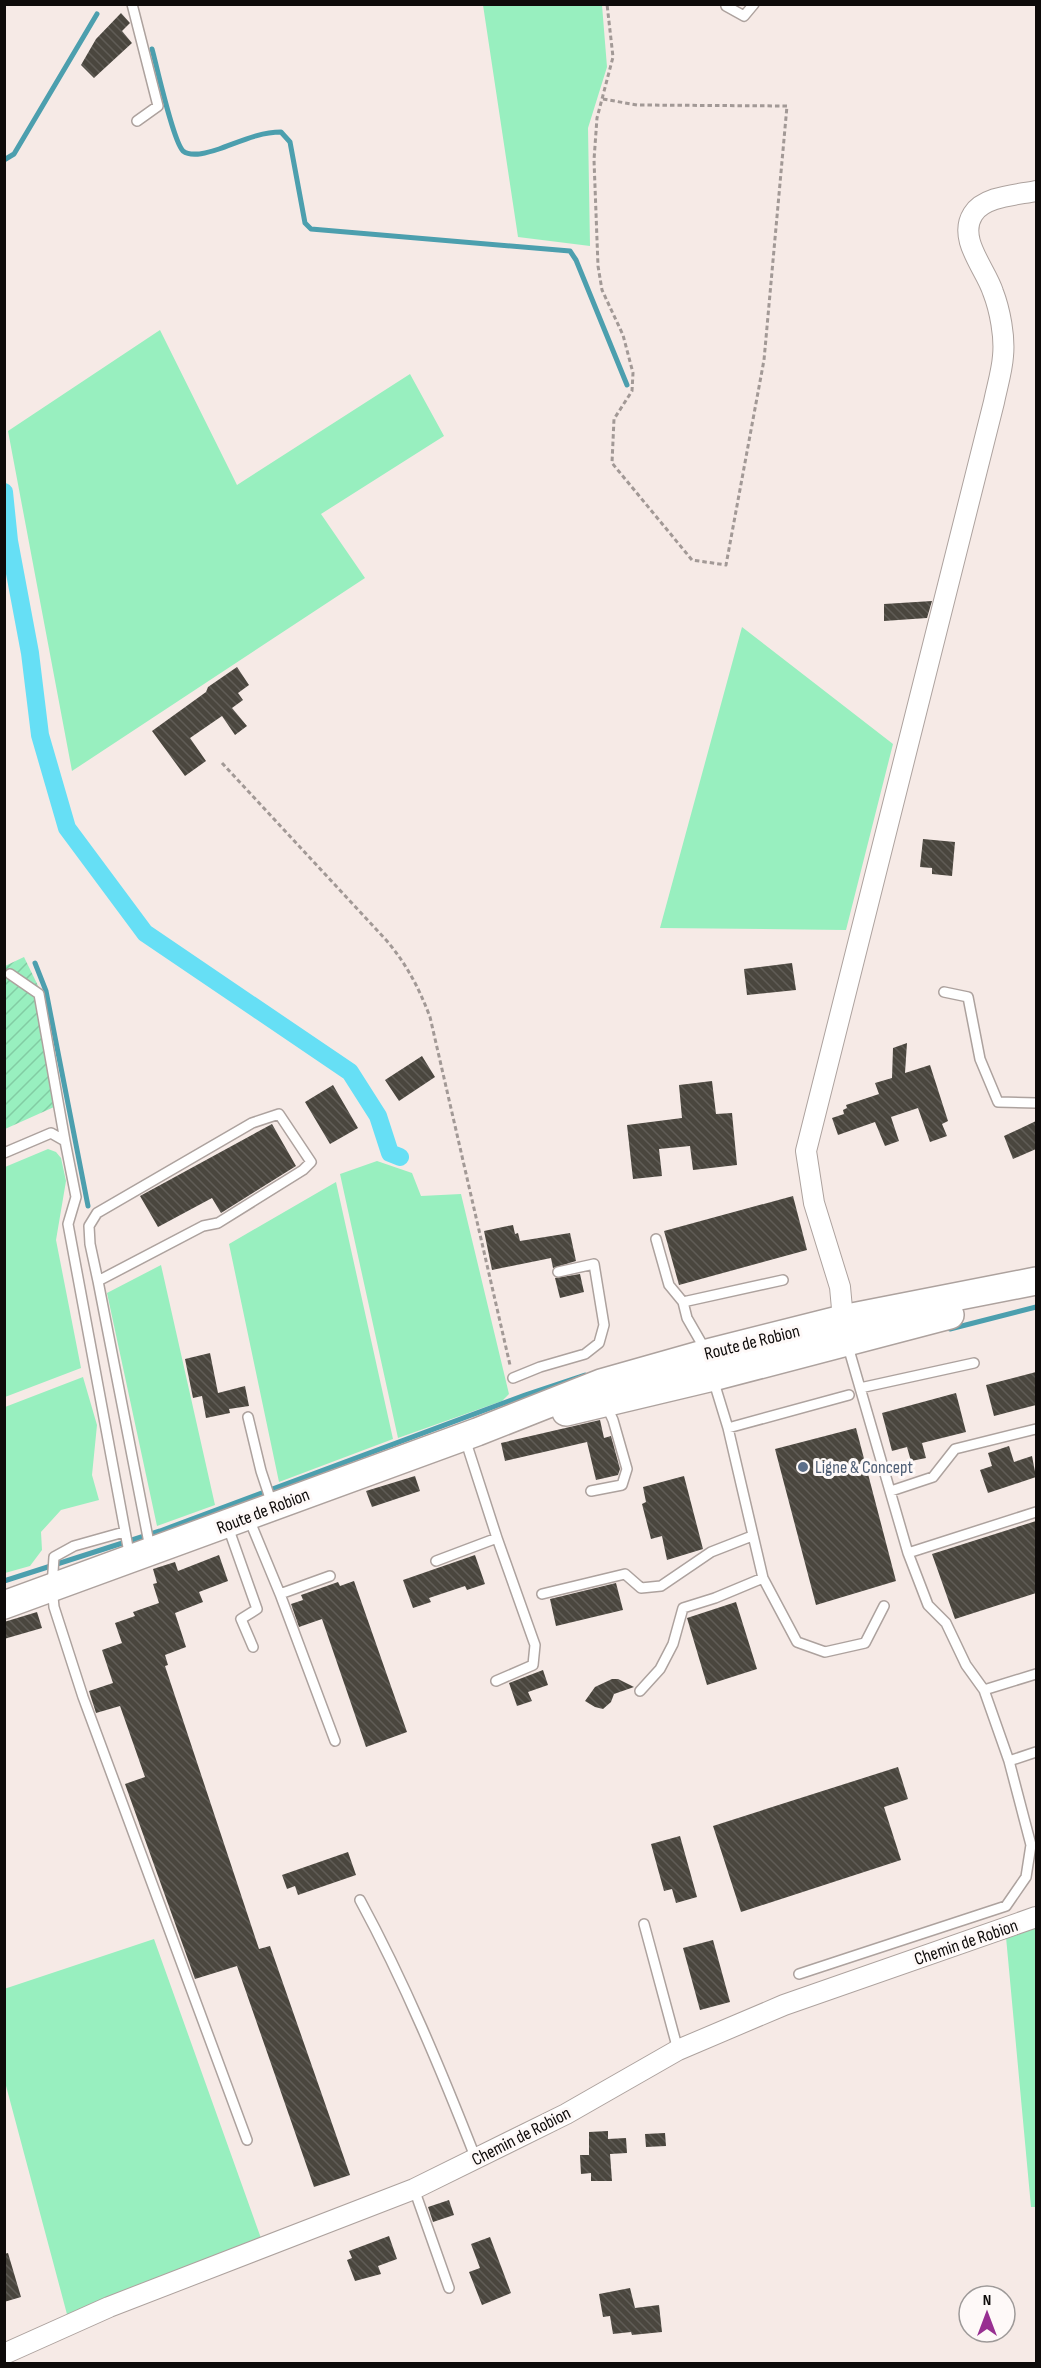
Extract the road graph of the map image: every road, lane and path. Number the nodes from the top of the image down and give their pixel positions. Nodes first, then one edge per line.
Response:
1 (132, 4) edge
2 (607, 4) edge
3 (754, 4) edge
4 (726, 6) dead end
5 (603, 99) junction
6 (137, 121) dead end
7 (1036, 191) edge
8 (222, 763) dead end
9 (10, 974) dead end
10 (944, 992) dead end
11 (1036, 1102) edge
12 (65, 1141) junction
13 (4, 1153) edge
14 (656, 1239) dead end
15 (558, 1272) dead end
16 (783, 1280) dead end
17 (98, 1281) junction
18 (1036, 1281) edge
19 (1036, 1290) edge
20 (945, 1299) junction
21 (683, 1302) junction
22 (875, 1323) dead end
23 (847, 1330) junction
24 (974, 1363) dead end
25 (710, 1365) junction
26 (513, 1378) joint
27 (860, 1388) junction
28 (849, 1395) dead end
29 (605, 1402) junction
30 (248, 1417) dead end
31 (728, 1428) junction
32 (1036, 1429) edge
33 (470, 1435) junction
34 (591, 1491) dead end
35 (891, 1491) junction
36 (273, 1506) junction
37 (1036, 1512) edge
38 (238, 1521) junction
39 (124, 1532) junction
40 (752, 1536) junction
41 (497, 1538) junction
42 (908, 1553) junction
43 (141, 1557) junction
44 (436, 1561) dead end
45 (330, 1576) dead end
46 (763, 1578) junction
47 (50, 1588) junction
48 (280, 1594) junction
49 (542, 1594) dead end
50 (4, 1600) edge
51 (4, 1605) edge
52 (884, 1606) dead end
53 (252, 1647) dead end
54 (1036, 1674) edge
55 (496, 1681) dead end
56 (984, 1690) junction
57 (640, 1691) dead end
58 (335, 1741) dead end
59 (1036, 1752) edge
60 (1009, 1761) junction
61 (360, 1900) dead end
62 (1036, 1917) edge
63 (644, 1924) dead end
64 (799, 1974) dead end
65 (678, 2050) junction
66 (247, 2140) dead end
67 (476, 2158) junction
68 (414, 2189) junction
69 (449, 2288) dead end
70 (4, 2354) edge

1 - 6 lane
2 - 5 path
3 - 4 lane
5 - 5 path
7 - 23 street
8 - 26 path
9 - 12 lane
10 - 11 lane
12 - 13 lane
12 - 39 lane
14 - 21 lane
15 - 26 lane
16 - 21 lane
17 - 17 lane
17 - 43 lane
18 - 20 main road, Route de Robion
19 - 23 main road, Route de Robion
20 - 22 lane
20 - 23 main road, Route de Robion
21 - 25 lane
23 - 25 main road, Route de Robion
23 - 25 main road, Route de Robion
23 - 27 lane
24 - 27 lane
25 - 29 main road, Route de Robion
25 - 31 lane
25 - 33 main road, Route de Robion
27 - 35 lane
28 - 31 lane
29 - 33 main road, Route de Robion
29 - 34 lane
30 - 36 lane
31 - 40 lane
32 - 35 lane
33 - 36 main road, Route de Robion
33 - 41 lane
35 - 42 lane
36 - 38 main road, Route de Robion
37 - 42 lane
38 - 43 main road, Route de Robion
38 - 48 lane
38 - 53 lane
39 - 43 lane
39 - 47 lane
40 - 46 lane
40 - 49 lane
41 - 44 lane
41 - 55 lane
42 - 56 lane
43 - 47 main road, Route de Robion
45 - 48 lane
46 - 52 lane
46 - 57 lane
47 - 50 main road, Route de Robion
47 - 51 main road, Route de Robion
47 - 66 lane
48 - 58 lane
54 - 56 lane
56 - 60 lane
59 - 60 lane
60 - 64 lane
61 - 67 lane
62 - 65 street, Chemin de Robion
63 - 65 lane
65 - 67 street, Chemin de Robion
67 - 68 street, Chemin de Robion
68 - 69 lane
68 - 70 street, Chemin de Robion

